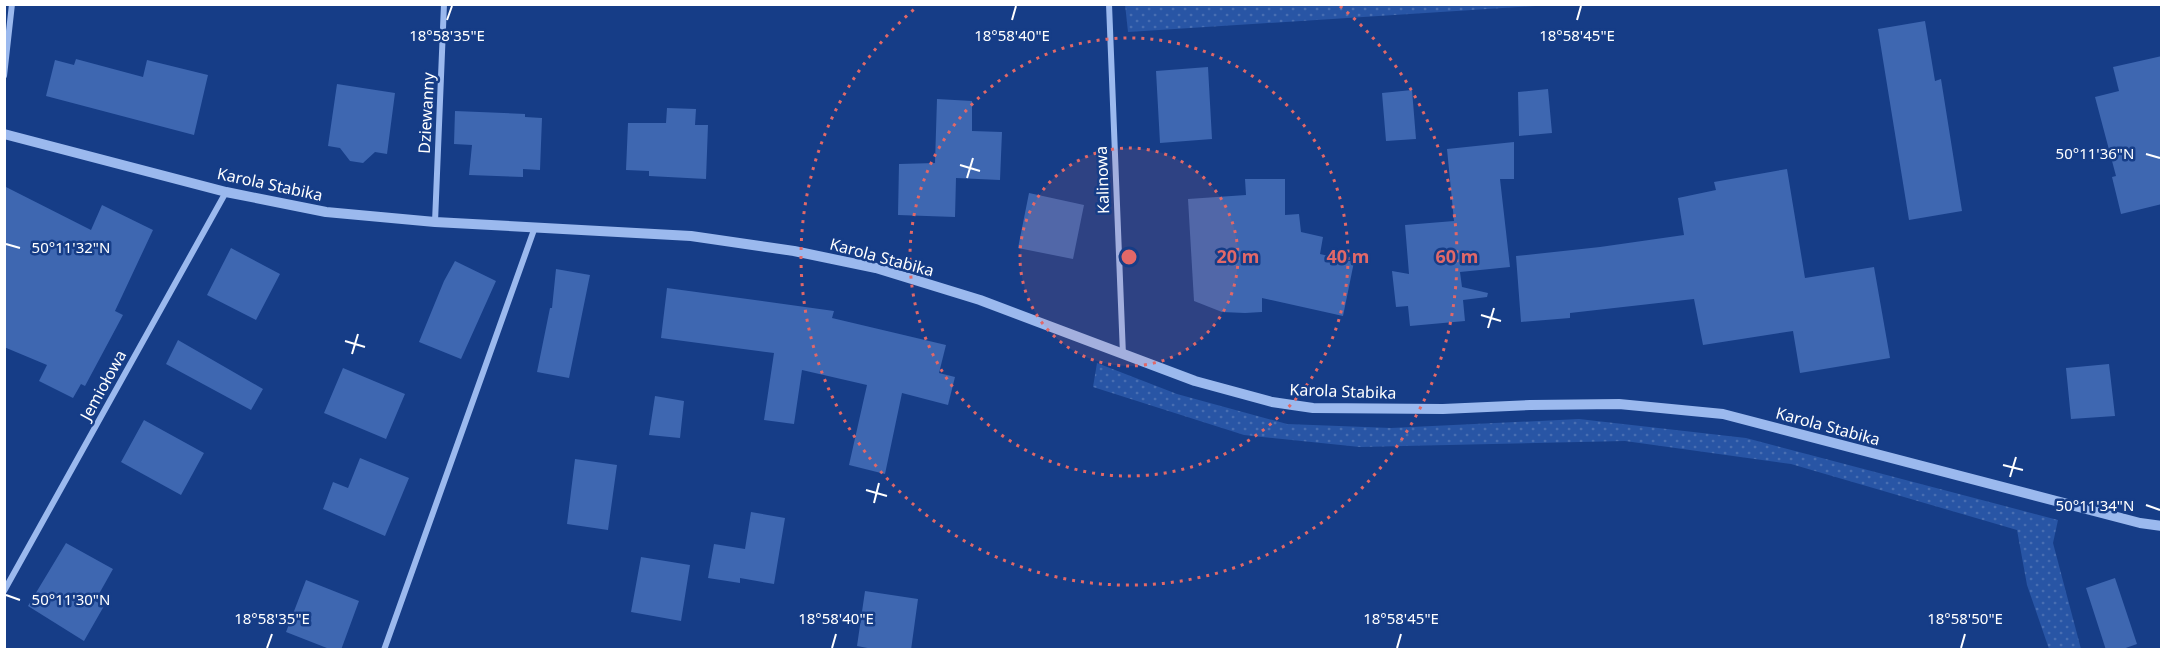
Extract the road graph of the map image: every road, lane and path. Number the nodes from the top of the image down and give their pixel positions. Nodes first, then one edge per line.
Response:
1 (12, 4) edge
2 (444, 4) edge
3 (1109, 4) edge
4 (4, 76) edge
5 (4, 134) edge
6 (226, 192) junction
7 (435, 222) junction
8 (535, 227) junction
9 (1123, 355) junction
10 (2162, 525) edge
11 (4, 591) edge
12 (384, 650) edge

1 - 4 street
2 - 7 street, Dziewanny
3 - 9 street, Kalinowa
5 - 6 street, Karola Stabika
6 - 7 street, Karola Stabika
6 - 11 street, Jemiołowa
7 - 8 street, Karola Stabika
8 - 9 street, Karola Stabika
8 - 12 street
9 - 10 street, Karola Stabika

